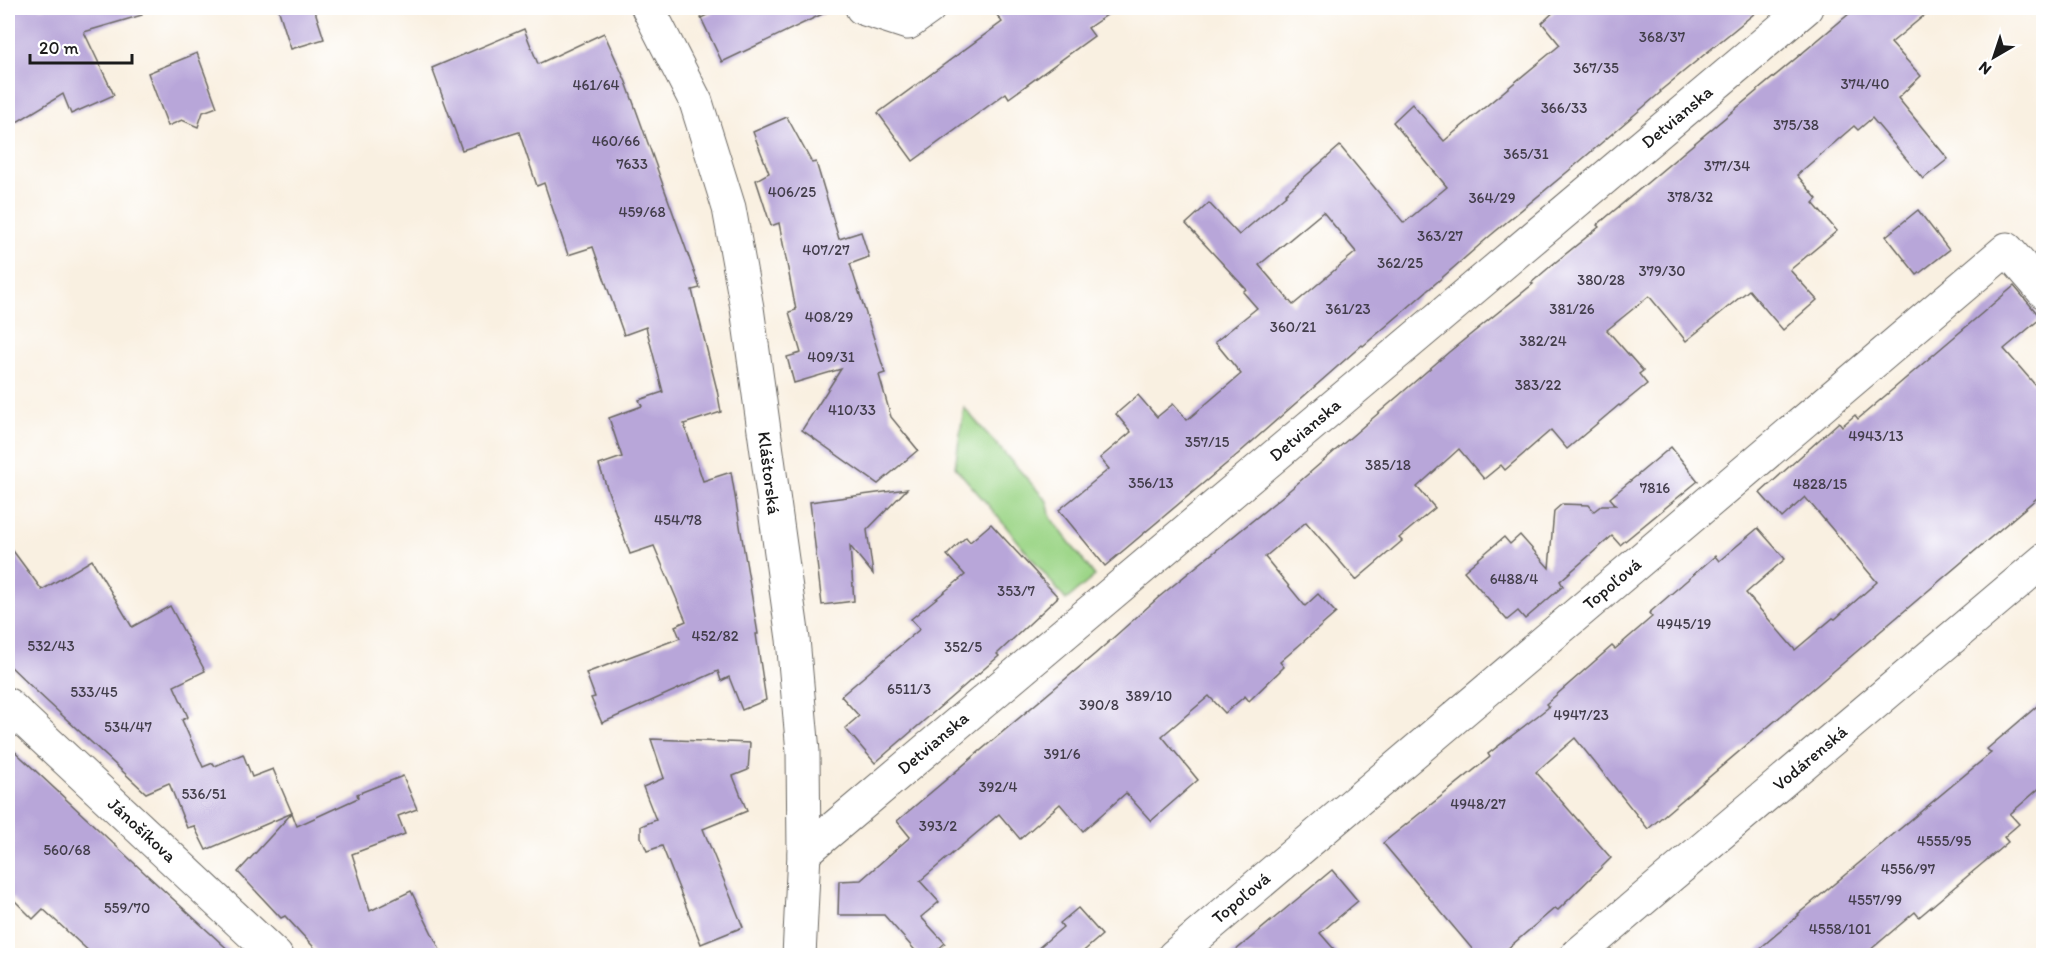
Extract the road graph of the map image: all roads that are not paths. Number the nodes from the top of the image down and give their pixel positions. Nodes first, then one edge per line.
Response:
1 (648, 8) edge
2 (862, 8) edge
3 (929, 8) edge
4 (1806, 8) edge
5 (2043, 292) edge
6 (2043, 561) edge
7 (8, 705) edge
8 (804, 853) junction
9 (276, 956) edge
10 (799, 956) edge
11 (1174, 956) edge
12 (1576, 956) edge

1 - 8 street, Kláštorská
2 - 3 street
4 - 8 street, Detvianska
5 - 11 street, Topoľová
6 - 12 street, Vodárenská
7 - 9 street, Jánošíkova
8 - 10 street, Kláštorská

